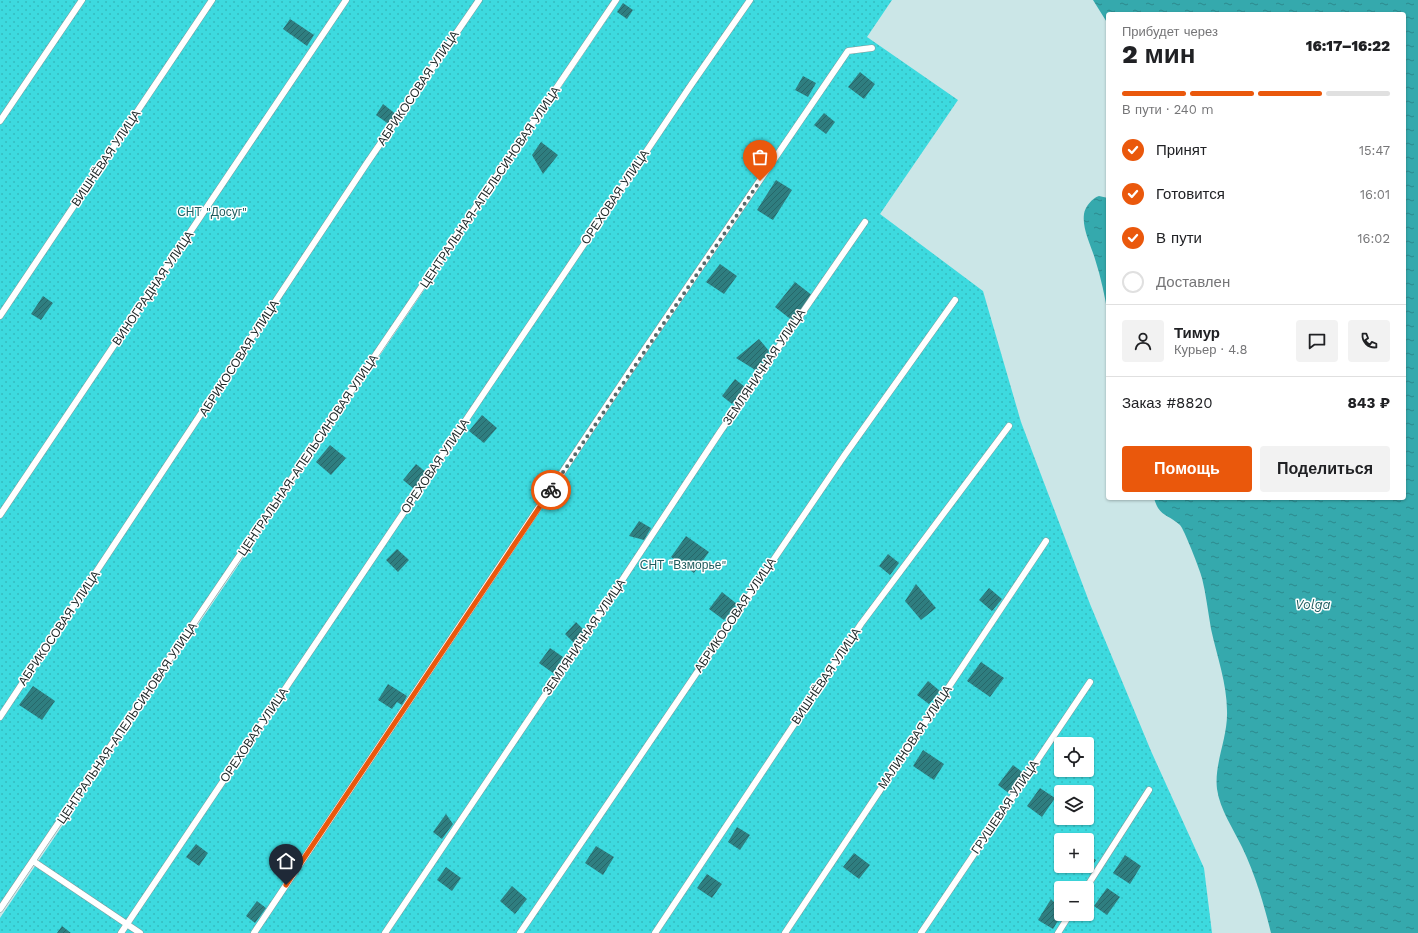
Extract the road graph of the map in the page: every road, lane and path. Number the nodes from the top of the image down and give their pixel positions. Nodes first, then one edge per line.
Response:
1 (82, 0) edge
2 (212, 0) edge
3 (346, 0) edge
4 (479, 0) edge
5 (616, 0) edge
6 (750, 0) edge
7 (872, 48) dead end
8 (0, 121) edge
9 (865, 222) dead end
10 (955, 300) dead end
11 (0, 316) edge
12 (1009, 426) dead end
13 (0, 515) edge
14 (1046, 541) dead end
15 (1090, 682) dead end
16 (0, 717) edge
17 (1149, 790) dead end
18 (33, 861) junction
19 (1090, 881) edge
20 (0, 909) edge
21 (1066, 921) edge
22 (127, 924) junction
23 (121, 933) edge
24 (140, 933) edge
25 (254, 933) edge
26 (385, 933) edge
27 (520, 933) edge
28 (655, 933) edge
29 (785, 933) edge
30 (921, 933) edge
31 (1058, 933) edge

1 - 8 lane
2 - 11 lane, ВИШНЁВАЯ УЛИЦА
3 - 13 lane, ВИНОГРАДНАЯ УЛИЦА
4 - 16 lane, АБРИКОСОВАЯ УЛИЦА
5 - 18 lane, ЦЕНТРАЛЬНАЯ-АПЕЛЬСИНОВАЯ УЛИЦА
6 - 22 lane, ОРЕХОВАЯ УЛИЦА
7 - 25 lane
9 - 26 lane, ЗЕМЛЯНИЧНАЯ УЛИЦА
10 - 27 lane, АБРИКОСОВАЯ УЛИЦА
12 - 28 lane, ВИШНЁВАЯ УЛИЦА
14 - 29 lane, МАЛИНОВАЯ УЛИЦА
15 - 30 lane, ГРУШЕВАЯ УЛИЦА
17 - 19 lane
18 - 20 lane, ЦЕНТРАЛЬНАЯ-АПЕЛЬСИНОВАЯ УЛИЦА
18 - 22 lane
21 - 31 lane
22 - 23 lane, ОРЕХОВАЯ УЛИЦА
22 - 24 lane

